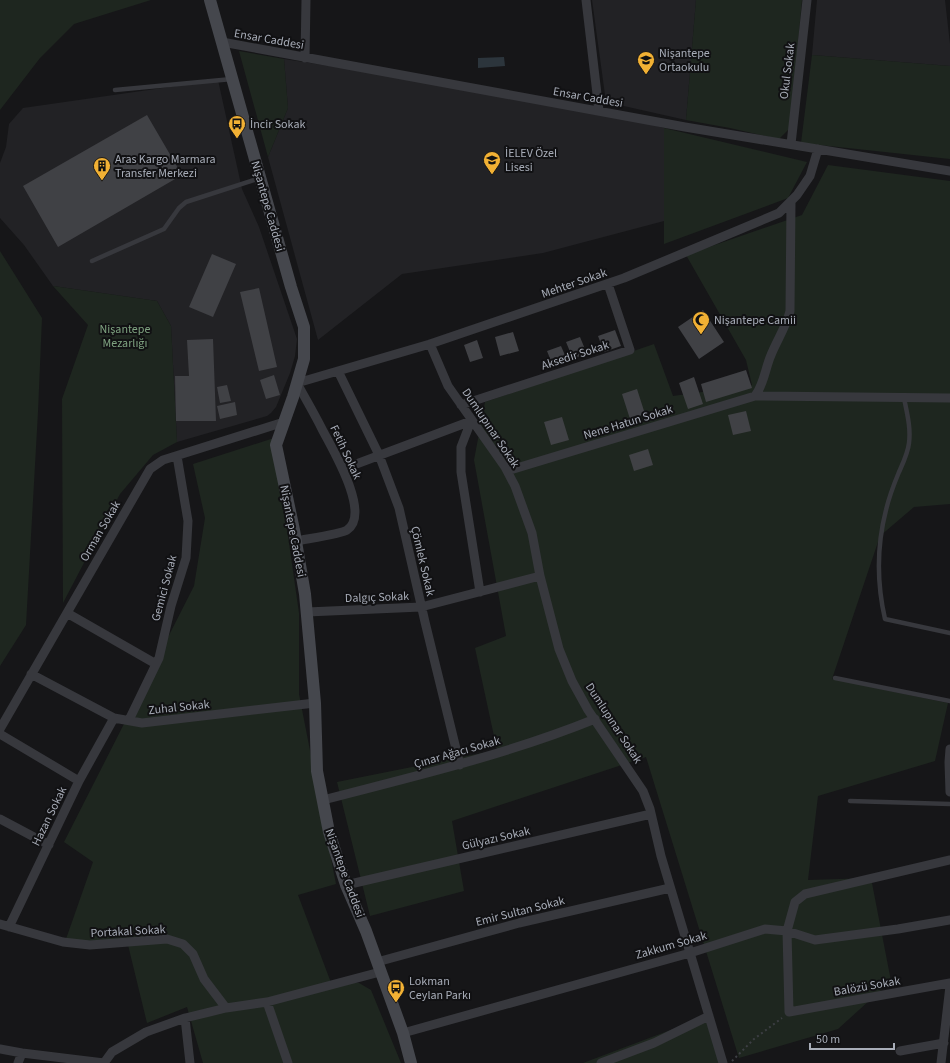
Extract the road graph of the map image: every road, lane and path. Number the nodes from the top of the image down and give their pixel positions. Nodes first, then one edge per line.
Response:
1 (210, 0) edge
2 (306, 0) edge
3 (586, 0) edge
4 (807, 0) edge
5 (222, 42) junction
6 (305, 58) junction
7 (232, 80) junction
8 (115, 90) dead end
9 (599, 111) junction
10 (791, 144) junction
11 (818, 149) junction
12 (950, 171) edge
13 (260, 178) junction
14 (791, 202) junction
15 (92, 261) dead end
16 (608, 284) junction
17 (430, 344) junction
18 (338, 371) junction
19 (297, 383) junction
20 (756, 396) junction
21 (904, 398) junction
22 (950, 398) edge
23 (460, 405) junction
24 (471, 421) junction
25 (284, 422) junction
26 (379, 455) junction
27 (177, 456) junction
28 (343, 469) junction
29 (507, 471) junction
30 (296, 540) junction
31 (540, 576) junction
32 (480, 592) junction
33 (421, 607) junction
34 (307, 612) junction
35 (66, 613) junction
36 (950, 632) edge
37 (156, 664) junction
38 (31, 674) junction
39 (835, 678) dead end
40 (950, 701) edge
41 (315, 703) junction
42 (114, 718) junction
43 (594, 719) junction
44 (129, 720) junction
45 (0, 729) edge
46 (0, 734) edge
47 (950, 749) edge
48 (460, 765) junction
49 (79, 781) junction
50 (950, 792) edge
51 (323, 800) junction
52 (850, 801) dead end
53 (950, 804) edge
54 (651, 814) junction
55 (0, 819) edge
56 (48, 845) junction
57 (950, 860) edge
58 (346, 885) junction
59 (670, 888) junction
60 (950, 920) edge
61 (4, 926) edge
62 (786, 931) junction
63 (690, 953) junction
64 (379, 967) junction
65 (950, 984) edge
66 (267, 1002) junction
67 (226, 1008) junction
68 (789, 1012) junction
69 (709, 1016) junction
70 (184, 1018) junction
71 (403, 1033) junction
72 (944, 1043) junction
73 (0, 1049) edge
74 (900, 1051) dead end
75 (22, 1053) junction
76 (18, 1063) edge
77 (104, 1063) edge
78 (190, 1063) edge
79 (288, 1063) edge
80 (411, 1063) edge
81 (601, 1063) edge
82 (723, 1063) edge
83 (730, 1063) edge
84 (942, 1063) edge

1 - 5 street, Nişantepe Caddesi
2 - 6 street
3 - 9 street
4 - 10 street, Okul Sokak
5 - 6 street, Ensar Caddesi
5 - 7 street, Nişantepe Caddesi
6 - 9 street, Ensar Caddesi
7 - 8 lane
7 - 13 street, Nişantepe Caddesi
9 - 10 street, Ensar Caddesi
10 - 11 street, Ensar Caddesi
11 - 12 street, Ensar Caddesi
11 - 14 street, Mehter Sokak
13 - 15 lane
13 - 19 street, Nişantepe Caddesi
14 - 16 street, Mehter Sokak
14 - 20 street
16 - 17 street, Mehter Sokak
16 - 23 street, Aksedir Sokak
17 - 18 street, Mehter Sokak
17 - 23 street, Dumlupınar Sokak
18 - 19 street, Mehter Sokak
18 - 26 street, Çömlek Sokak
19 - 25 street, Nişantepe Caddesi
19 - 28 street, Fetih Sokak
20 - 21 street, Nene Hatun Sokak
20 - 29 street, Nene Hatun Sokak
21 - 22 street, Nene Hatun Sokak
21 - 36 lane
23 - 24 street, Dumlupınar Sokak
24 - 26 street
24 - 29 street, Dumlupınar Sokak
24 - 32 street
25 - 27 street, Orman Sokak
25 - 30 street, Nişantepe Caddesi
26 - 28 street
26 - 33 street, Çömlek Sokak
27 - 35 street, Orman Sokak
27 - 37 street, Gemici Sokak
28 - 30 street, Fetih Sokak
29 - 31 street, Dumlupınar Sokak
30 - 34 street, Nişantepe Caddesi
31 - 32 street, Dalgıç Sokak
31 - 43 street, Dumlupınar Sokak
32 - 33 street, Dalgıç Sokak
33 - 34 street, Dalgıç Sokak
33 - 48 street, Çömlek Sokak
34 - 41 street, Nişantepe Caddesi
35 - 37 street
35 - 38 street, Orman Sokak
37 - 44 street, Gemici Sokak
38 - 42 street, Zuhal Sokak
38 - 45 street, Orman Sokak
39 - 40 lane
41 - 44 street, Zuhal Sokak
41 - 51 street, Nişantepe Caddesi
42 - 44 street, Zuhal Sokak
42 - 49 street, Hazan Sokak
43 - 48 street, Çınar Ağacı Sokak
43 - 54 street, Dumlupınar Sokak
46 - 49 street
47 - 50 street
48 - 51 street, Çınar Ağacı Sokak
49 - 56 street, Hazan Sokak
51 - 58 street, Nişantepe Caddesi
52 - 53 lane
54 - 58 street, Gülyazı Sokak
54 - 59 street, Dumlupınar Sokak
55 - 56 street
56 - 61 street, Hazan Sokak
57 - 62 street
58 - 64 street, Nişantepe Caddesi
59 - 63 street, Dumlupınar Sokak
59 - 64 street, Emir Sultan Sokak
60 - 62 street, Zakkum Sokak
61 - 67 street, Portakal Sokak
62 - 63 street, Zakkum Sokak
62 - 68 street
63 - 69 street, Dumlupınar Sokak
63 - 71 street, Zakkum Sokak
64 - 66 street, Emir Sultan Sokak
64 - 71 street, Nişantepe Caddesi
65 - 68 street, Balözü Sokak
65 - 72 street
66 - 67 street, Emir Sultan Sokak
66 - 79 street
67 - 70 street, Emir Sultan Sokak
68 - 83 path
69 - 81 street
69 - 82 street, Dumlupınar Sokak
70 - 77 street, Emir Sultan Sokak
70 - 78 street
71 - 80 street, Nişantepe Caddesi
72 - 74 street
72 - 84 street
73 - 75 street
75 - 76 street
75 - 77 street

